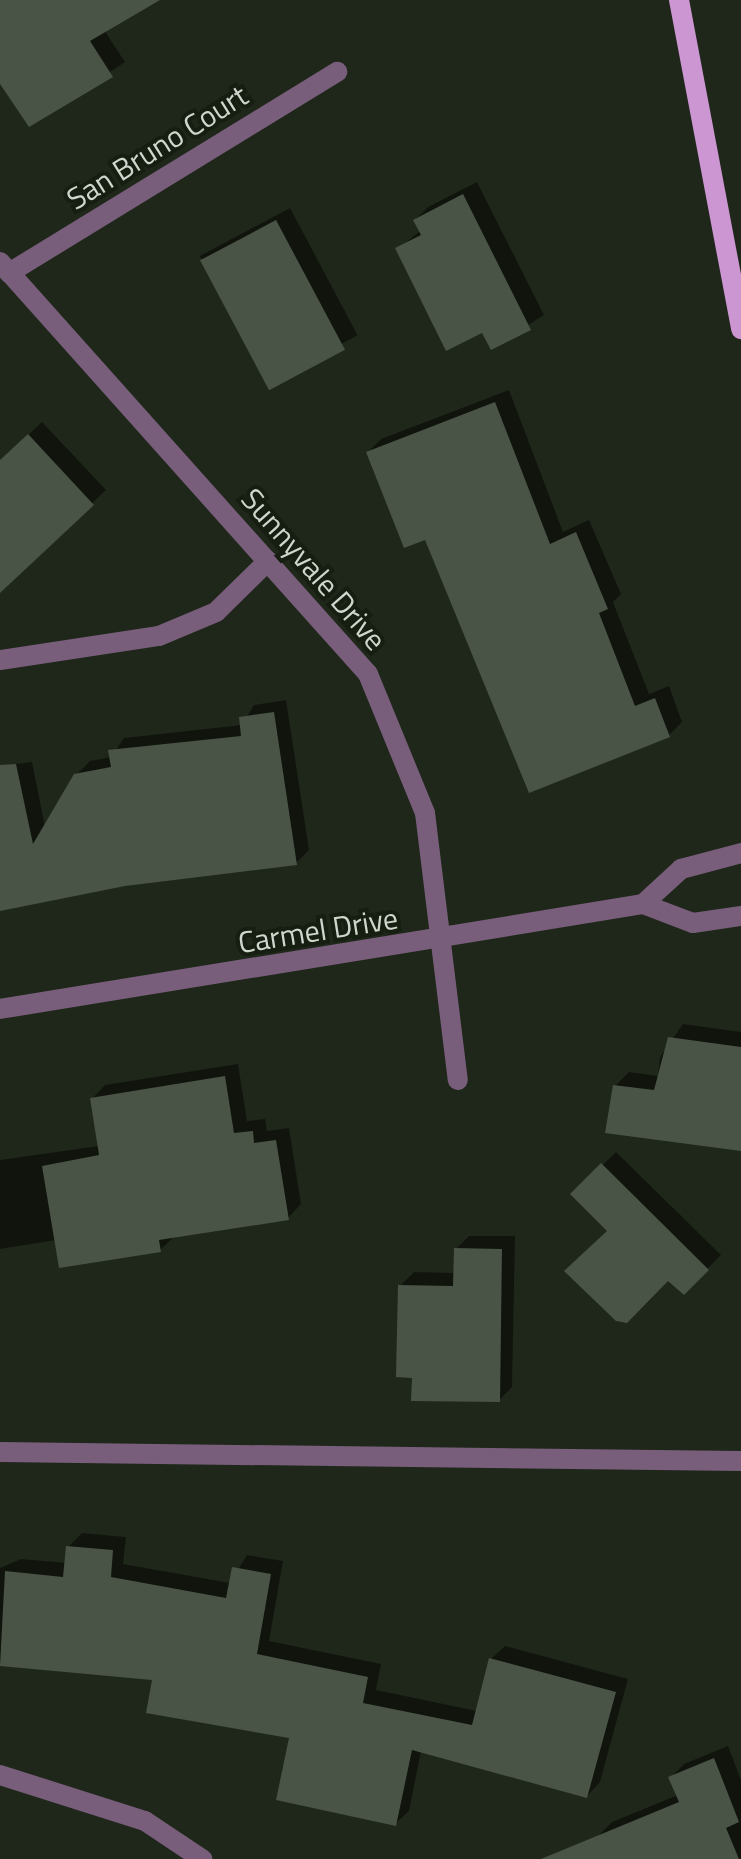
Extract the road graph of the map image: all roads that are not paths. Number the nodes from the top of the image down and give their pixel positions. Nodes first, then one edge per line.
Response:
1 (679, 0) edge
2 (337, 72) dead end
3 (4, 267) edge
4 (741, 329) edge
5 (268, 561) junction
6 (0, 660) edge
7 (741, 853) edge
8 (643, 904) junction
9 (741, 916) edge
10 (441, 942) junction
11 (0, 1009) edge
12 (458, 1080) dead end
13 (0, 1452) edge
14 (741, 1461) edge
15 (0, 1775) edge
16 (202, 1859) edge

1 - 4 main road
2 - 3 street, San Bruno Court
3 - 5 street, Sunnyvale Drive
5 - 6 street
5 - 10 street, Sunnyvale Drive
7 - 8 street
8 - 9 street
8 - 10 street, Carmel Drive
10 - 11 street, Carmel Drive
10 - 12 street, Sunnyvale Drive
13 - 14 street
15 - 16 street

